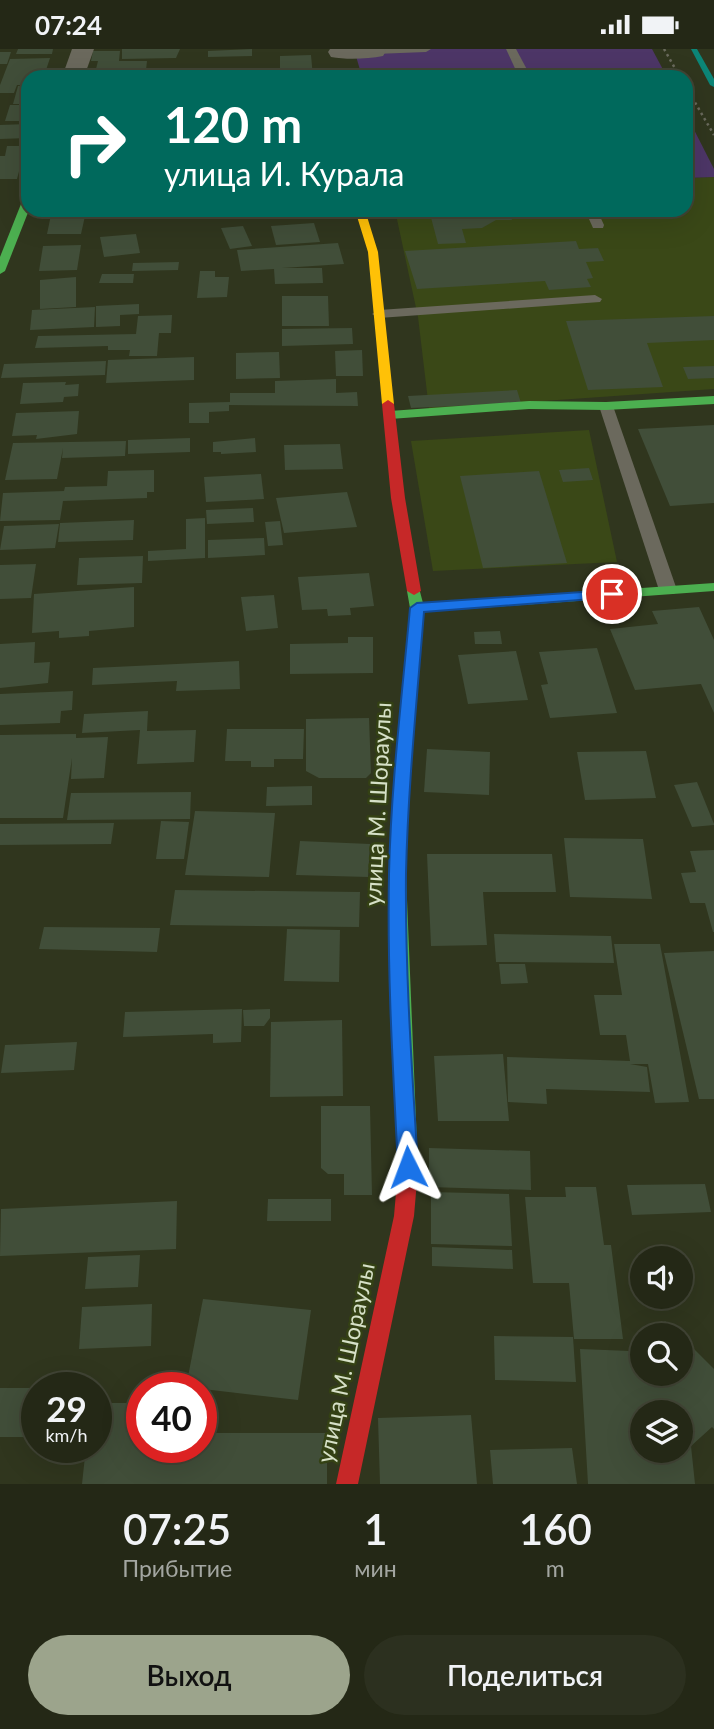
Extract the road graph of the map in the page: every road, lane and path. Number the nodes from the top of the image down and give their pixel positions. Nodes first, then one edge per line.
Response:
1 (83, 49) edge
2 (426, 49) edge
3 (511, 49) edge
4 (664, 49) edge
5 (338, 50) edge
6 (375, 51) joint
7 (76, 70) edge
8 (342, 70) edge
9 (522, 70) edge
10 (676, 70) edge
11 (693, 99) edge
12 (714, 135) edge
13 (21, 217) edge
14 (362, 217) edge
15 (594, 217) edge
16 (598, 225) dead end
17 (0, 271) edge
18 (595, 299) dead end
19 (379, 314) junction
20 (714, 400) edge
21 (606, 406) junction
22 (390, 415) junction
23 (714, 587) edge
24 (668, 590) junction
25 (417, 608) junction
26 (347, 1484) edge

1 - 7 street
2 - 6 lane
3 - 9 lane
4 - 10 path
5 - 6 street
5 - 8 street
11 - 12 path
13 - 17 street
14 - 19 street, улица М. Шораулы
15 - 16 lane
18 - 19 lane
19 - 22 street, улица М. Шораулы
20 - 21 street
21 - 22 street
21 - 24 lane
22 - 25 street, улица М. Шораулы
23 - 24 street
24 - 25 street
25 - 26 street, улица М. Шораулы

